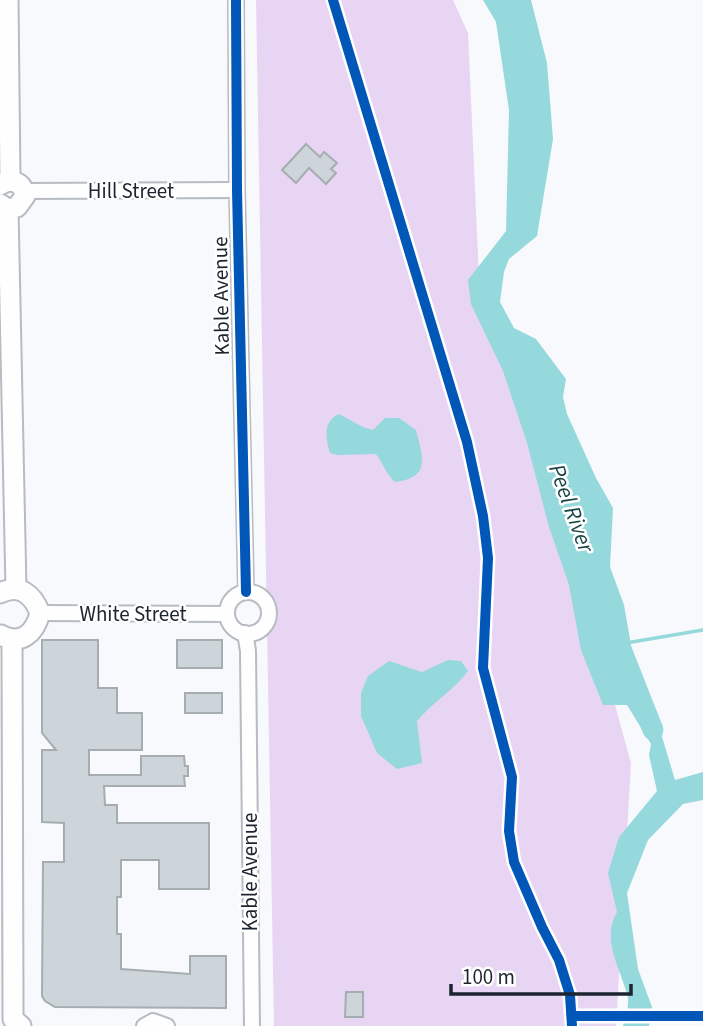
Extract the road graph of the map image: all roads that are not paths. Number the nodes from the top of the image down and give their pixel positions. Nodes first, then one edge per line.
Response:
1 (8, 0) edge
2 (236, 0) edge
3 (11, 186) edge
4 (237, 190) junction
5 (4, 206) edge
6 (7, 507) edge
7 (8, 591) edge
8 (246, 592) junction
9 (40, 613) junction
10 (227, 614) junction
11 (245, 634) junction
12 (6, 637) edge
13 (14, 1024) edge
14 (144, 1026) edge
15 (167, 1026) edge
16 (252, 1026) edge

1 - 3 main road
2 - 4 street, Kable Avenue
3 - 4 street, Hill Street
3 - 5 main road
4 - 8 street, Kable Avenue
5 - 6 main road
6 - 7 main road
7 - 9 main road
8 - 10 street
8 - 11 street
9 - 10 street, White Street
9 - 12 main road
10 - 11 street
11 - 16 street, Kable Avenue
12 - 13 main road
14 - 15 street

